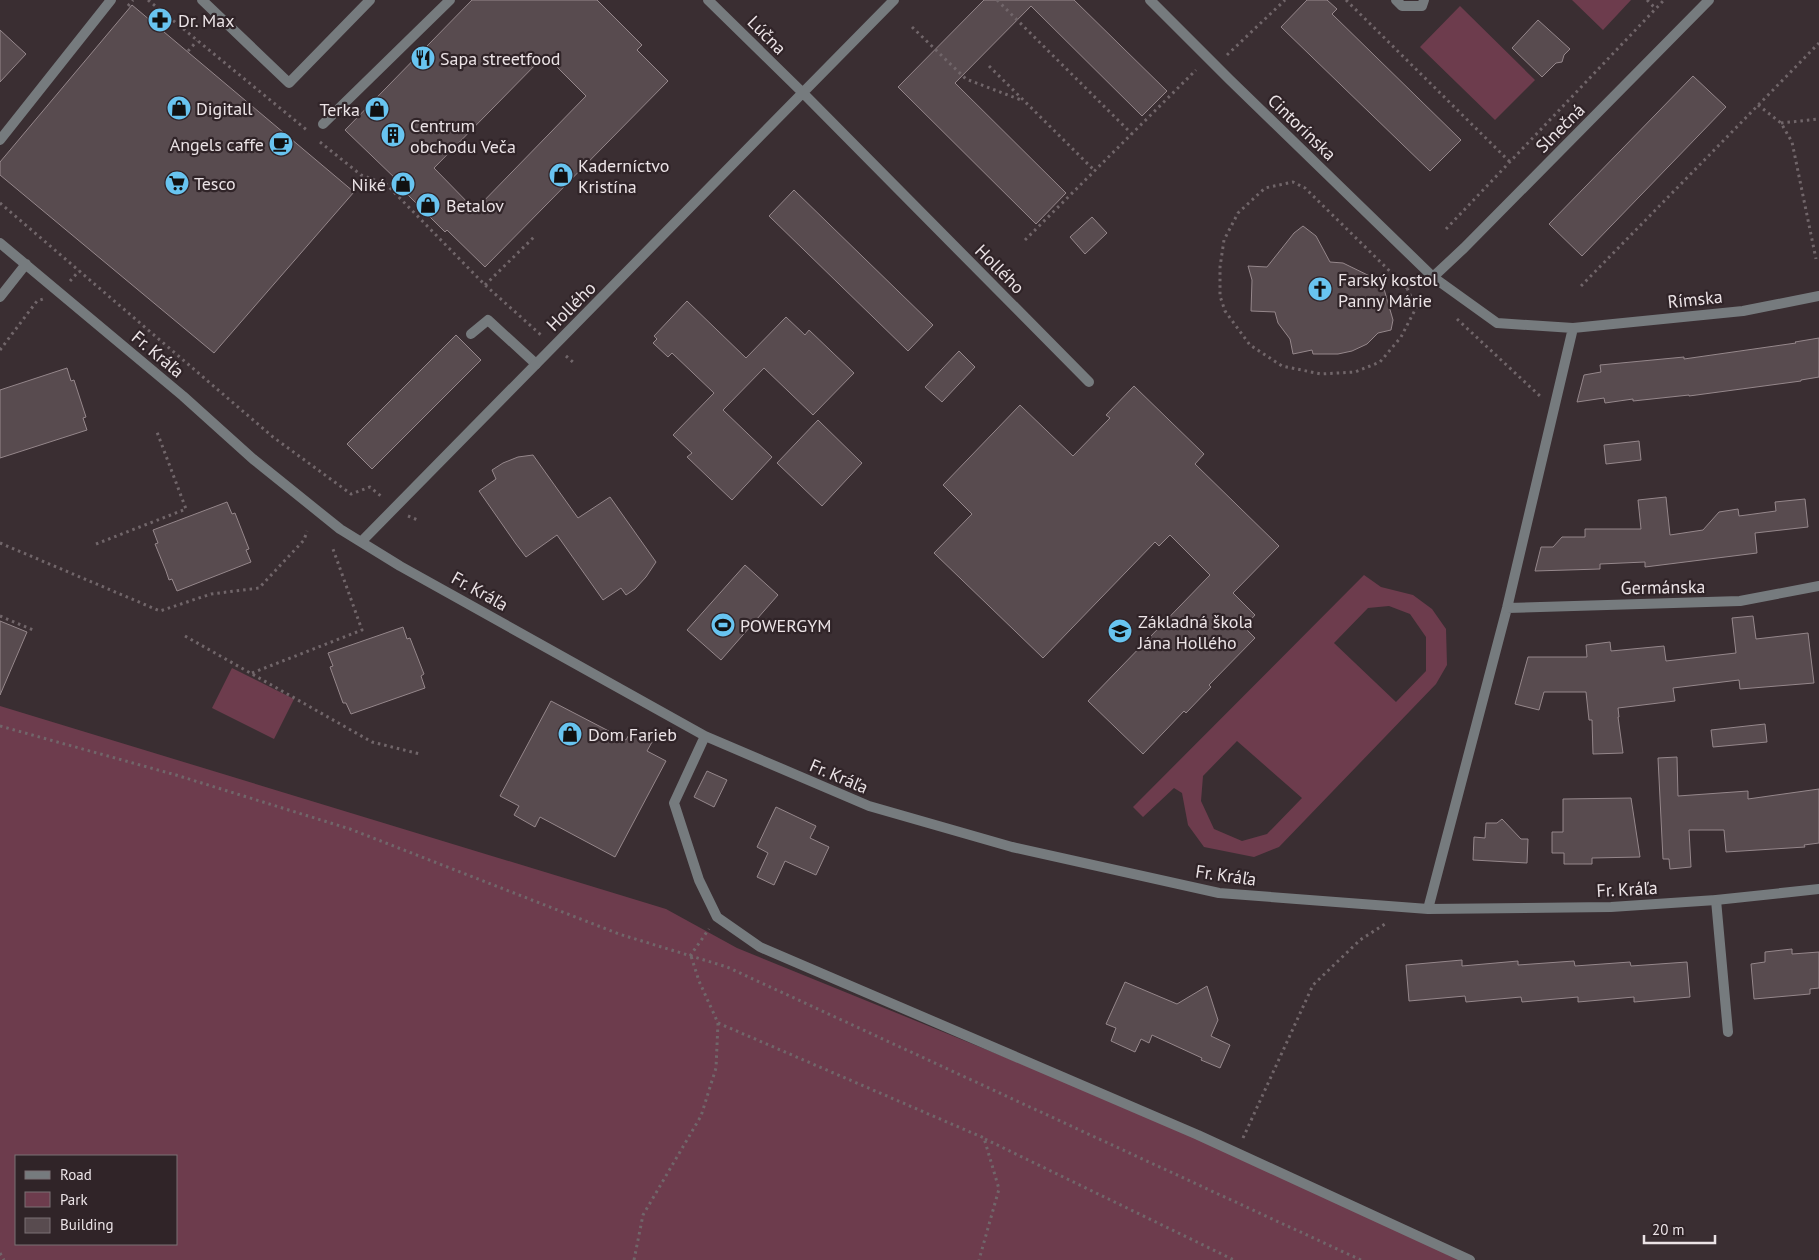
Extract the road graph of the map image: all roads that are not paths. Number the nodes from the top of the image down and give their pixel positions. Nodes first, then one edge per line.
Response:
1 (111, 0) edge
2 (202, 0) edge
3 (370, 0) edge
4 (450, 0) edge
5 (708, 0) edge
6 (894, 0) edge
7 (1150, 0) edge
8 (1396, 0) edge
9 (1424, 0) edge
10 (1709, 0) edge
11 (804, 94) junction
12 (323, 124) dead end
13 (0, 140) edge
14 (0, 243) edge
15 (26, 264) junction
16 (1433, 276) junction
17 (1819, 296) edge
18 (0, 297) edge
19 (1574, 328) junction
20 (471, 334) dead end
21 (536, 364) junction
22 (1089, 382) dead end
23 (362, 541) junction
24 (1819, 586) edge
25 (1507, 608) junction
26 (705, 736) junction
27 (1819, 889) edge
28 (1716, 900) junction
29 (1428, 909) junction
30 (1728, 1032) dead end
31 (1470, 1260) edge

1 - 13 street
2 - 3 street
4 - 12 street
5 - 11 street, Lúčna
6 - 11 street, Hollého
7 - 16 street, Cintorínska
8 - 9 street
10 - 16 street, Slnečná
11 - 21 street, Hollého
11 - 22 street, Hollého
14 - 15 street, Fr. Kráľa
15 - 18 street
15 - 23 street, Fr. Kráľa
16 - 19 street, Cintorínska
17 - 19 street, Rímska
19 - 25 street
20 - 21 street
21 - 23 street, Hollého
23 - 26 street, Fr. Kráľa
24 - 25 street, Germánska
25 - 29 street
26 - 29 street, Fr. Kráľa
26 - 31 street
27 - 28 street, Fr. Kráľa
28 - 29 street, Fr. Kráľa
28 - 30 street

